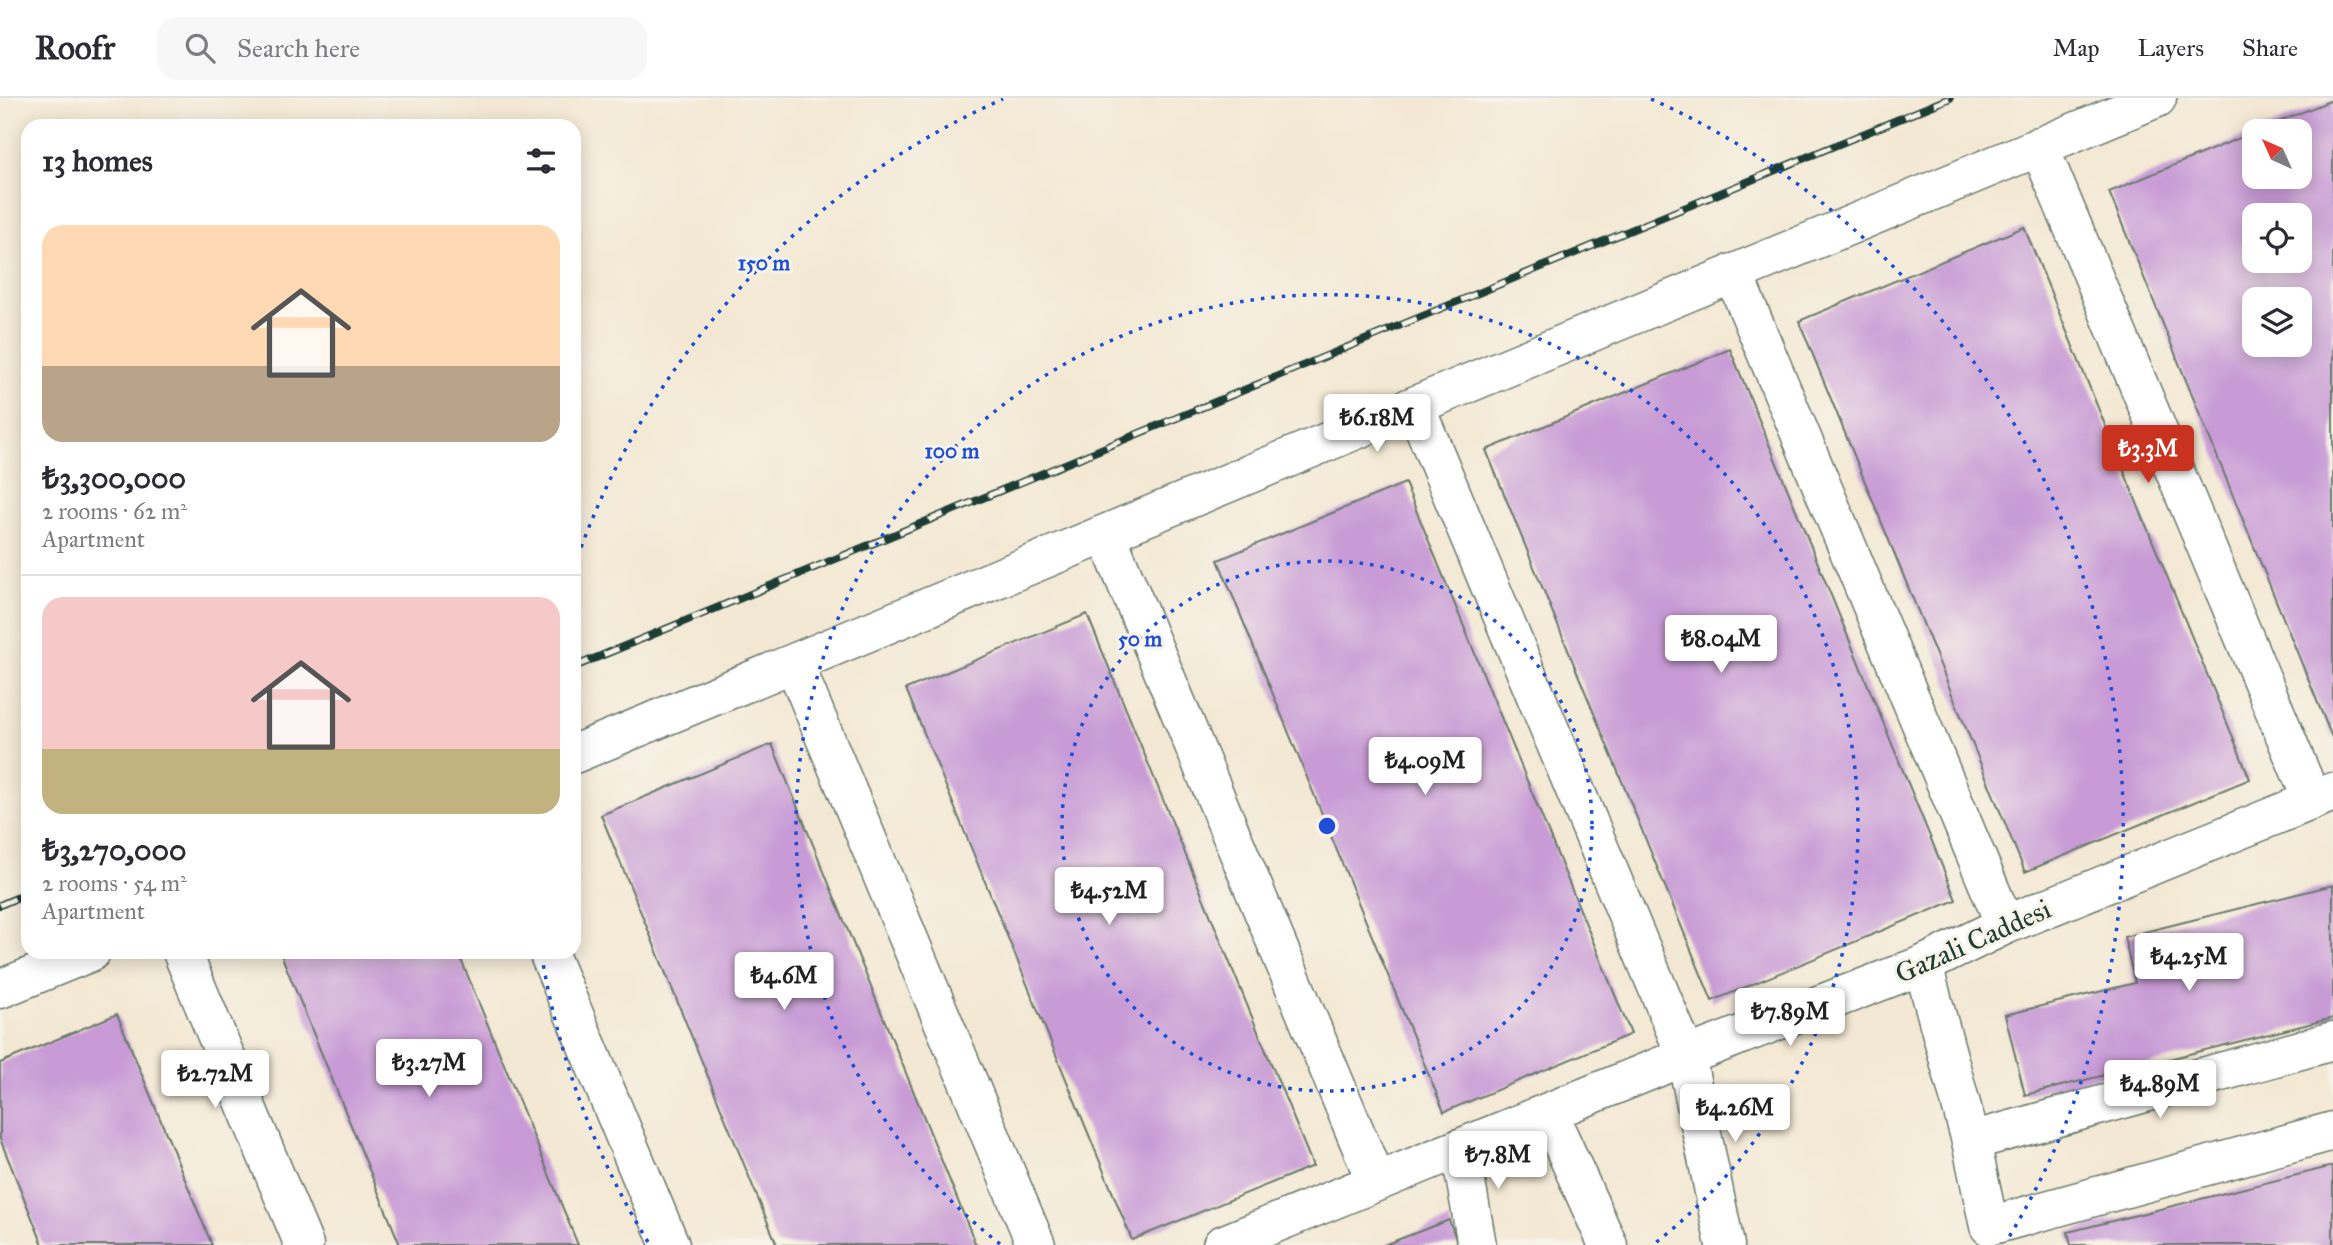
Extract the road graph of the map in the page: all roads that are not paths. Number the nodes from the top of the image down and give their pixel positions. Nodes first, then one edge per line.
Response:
1 (2157, 98) edge
2 (2039, 146) junction
3 (1733, 273) junction
4 (1415, 405) junction
5 (1106, 534) junction
6 (794, 663) junction
7 (581, 751) edge
8 (2322, 796) edge
9 (2005, 925) junction
10 (74, 959) edge
11 (185, 959) edge
12 (551, 959) edge
13 (1923, 965) junction
14 (0, 989) edge
15 (2333, 1041) edge
16 (1686, 1056) junction
17 (1548, 1112) junction
18 (2333, 1131) edge
19 (1971, 1142) junction
20 (1460, 1148) junction
21 (1376, 1182) junction
22 (1991, 1236) edge
23 (304, 1245) edge
24 (670, 1245) edge
25 (1036, 1245) edge
26 (1222, 1245) edge
27 (1477, 1245) edge
28 (1608, 1245) edge
29 (1725, 1245) edge

1 - 2 street
2 - 3 street
2 - 8 street
3 - 4 street
3 - 9 street
4 - 5 street
4 - 16 street
5 - 6 street
5 - 21 street
6 - 7 street
6 - 25 street
8 - 9 street, Gazali Caddesi
9 - 13 street, Gazali Caddesi
10 - 14 street
11 - 23 street
12 - 24 street
13 - 16 street, Gazali Caddesi
13 - 19 street
15 - 19 street
16 - 17 street, Gazali Caddesi
16 - 29 street
17 - 20 street, Gazali Caddesi
17 - 28 street
18 - 22 street
19 - 22 street
20 - 21 street, Gazali Caddesi
20 - 27 street
21 - 26 street, Gazali Caddesi

